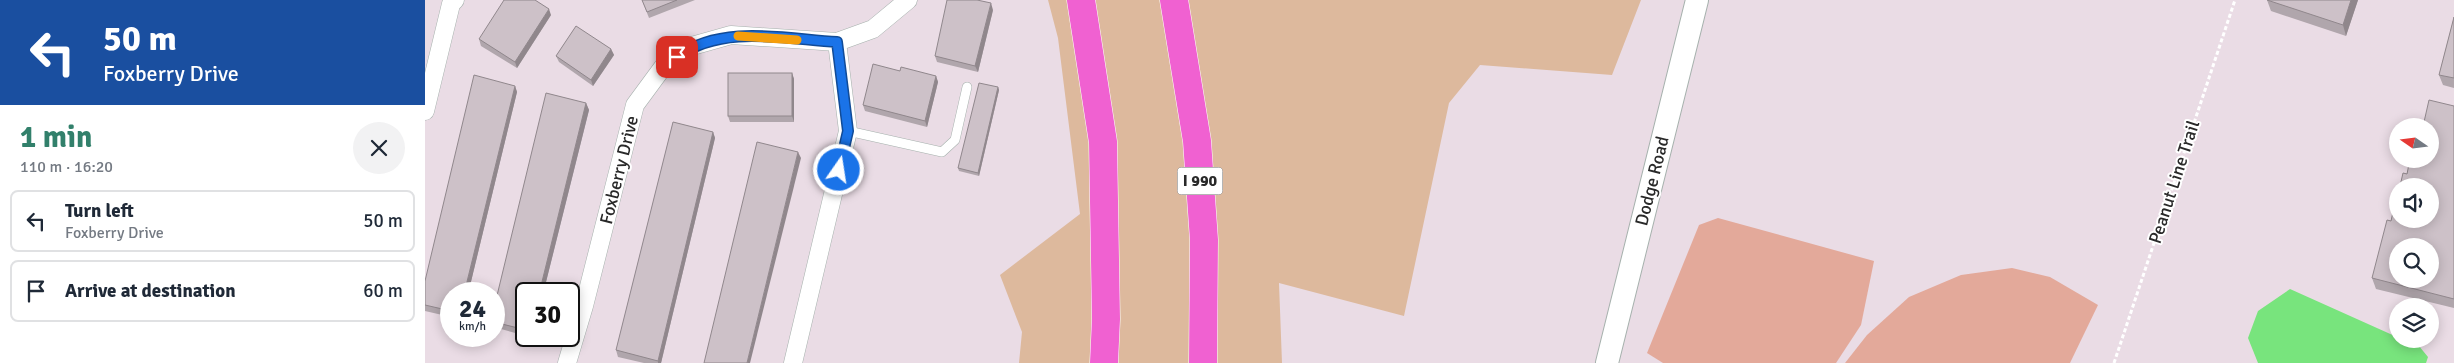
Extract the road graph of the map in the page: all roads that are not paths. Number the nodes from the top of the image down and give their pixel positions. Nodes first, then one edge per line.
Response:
1 (455, 0) edge
2 (908, 0) edge
3 (1081, 0) edge
4 (1175, 0) edge
5 (1697, 0) edge
6 (837, 42) junction
7 (967, 87) dead end
8 (425, 111) edge
9 (848, 131) junction
10 (567, 363) edge
11 (793, 363) edge
12 (1104, 363) edge
13 (1203, 363) edge
14 (1607, 363) edge

1 - 8 street
2 - 6 street, Foxberry Drive
3 - 12 highway
4 - 13 highway, I 990
5 - 14 street, Dodge Road
6 - 9 street
6 - 10 street, Foxberry Drive
7 - 9 lane
9 - 11 street

